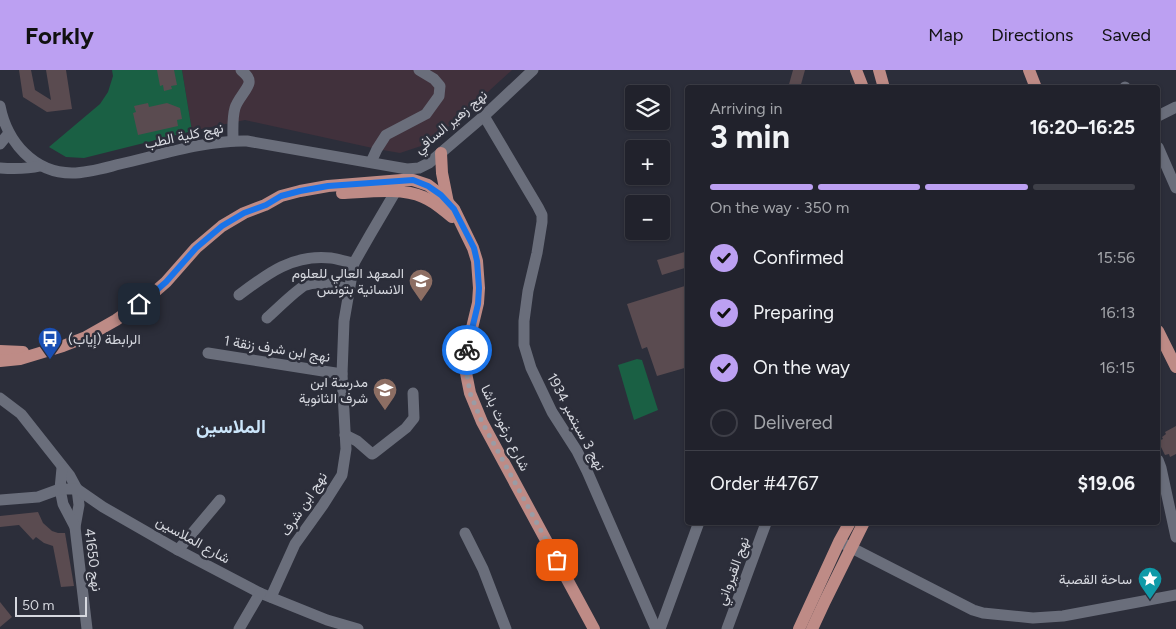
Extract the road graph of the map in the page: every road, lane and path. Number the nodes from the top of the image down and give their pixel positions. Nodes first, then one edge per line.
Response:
1 (241, 70) edge
2 (418, 70) edge
3 (533, 70) edge
4 (856, 70) edge
5 (864, 70) edge
6 (879, 70) edge
7 (884, 70) edge
8 (1029, 70) edge
9 (862, 85) edge
10 (868, 85) edge
11 (883, 85) edge
12 (887, 85) edge
13 (1035, 85) edge
14 (0, 106) edge
15 (1176, 107) edge
16 (1160, 115) edge
17 (484, 116) junction
18 (9, 133) junction
19 (233, 141) junction
20 (0, 144) edge
21 (1160, 152) edge
22 (440, 153) junction
23 (371, 162) junction
24 (40, 166) junction
25 (0, 168) edge
26 (402, 180) junction
27 (1176, 188) edge
28 (448, 203) junction
29 (462, 225) junction
30 (354, 263) junction
31 (349, 289) junction
32 (240, 295) dead end
33 (267, 318) dead end
34 (1160, 338) edge
35 (0, 352) edge
36 (43, 352) junction
37 (208, 354) dead end
38 (0, 361) edge
39 (1176, 367) edge
40 (342, 374) junction
41 (413, 393) dead end
42 (0, 398) edge
43 (345, 436) junction
44 (1160, 465) edge
45 (62, 468) junction
46 (60, 489) junction
47 (78, 489) junction
48 (38, 496) junction
49 (0, 500) edge
50 (220, 500) dead end
51 (63, 504) junction
52 (79, 504) junction
53 (103, 507) junction
54 (698, 525) edge
55 (764, 525) edge
56 (849, 525) edge
57 (861, 525) edge
58 (75, 527) junction
59 (465, 533) dead end
60 (1176, 537) edge
61 (845, 544) junction
62 (178, 550) junction
63 (266, 595) junction
64 (1176, 595) edge
65 (325, 624) edge
66 (87, 629) edge
67 (239, 629) edge
68 (358, 629) edge
69 (506, 629) edge
70 (594, 629) edge
71 (656, 629) edge
72 (660, 629) edge
73 (728, 629) edge
74 (799, 629) edge
75 (812, 629) edge

1 - 19 street
2 - 23 street
3 - 17 street, نهج زهير السافي
4 - 9 main road
5 - 10 main road
6 - 11 main road
7 - 12 main road
8 - 13 main road
14 - 18 street, نهج كلية الطب
15 - 16 street
17 - 22 street, نهج زهير السافي
17 - 71 street, نهج 3 سبتمبر 1934
18 - 20 street
18 - 24 street, نهج كلية الطب
19 - 23 street, نهج كلية الطب
19 - 24 street, نهج كلية الطب
21 - 27 street
22 - 26 street, نهج زهير السافي
22 - 28 main road
23 - 26 street, نهج كلية الطب
24 - 25 street
26 - 28 main road, شارع درغوث باشا
26 - 29 main road, شارع درغوث باشا
26 - 30 street, نهج ابن شرف
26 - 36 main road
28 - 29 main road, شارع درغوث باشا
29 - 70 main road, شارع درغوث باشا
30 - 31 street, نهج ابن شرف
30 - 32 street
31 - 33 street
31 - 40 street, نهج ابن شرف
34 - 39 main road
35 - 36 main road
36 - 38 main road
37 - 40 street, نهج ابن شرف زنقة 1
40 - 43 street, نهج ابن شرف
41 - 43 street
42 - 45 street, شارع الملاسين
43 - 63 street, نهج ابن شرف
44 - 60 street
45 - 46 street, نهج 41650
45 - 47 street, شارع الملاسين
46 - 47 street
46 - 48 street
46 - 51 street, نهج 41650
47 - 52 street
47 - 53 street, شارع الملاسين
48 - 49 street
48 - 51 street, شارع الملاسين
50 - 62 street
51 - 52 street, شارع الملاسين
51 - 58 street, نهج 41650
52 - 53 street, شارع الملاسين
52 - 58 street
53 - 62 street, شارع الملاسين
54 - 72 street
55 - 73 street, نهج القيرواني
56 - 61 main road
57 - 61 main road
58 - 66 street, نهج 41650
59 - 69 street
61 - 64 street
61 - 74 main road
61 - 75 main road
62 - 63 street, شارع الملاسين
63 - 65 street, شارع الملاسين
63 - 67 street, نهج ابن شرف
65 - 68 street, شارع الملاسين

